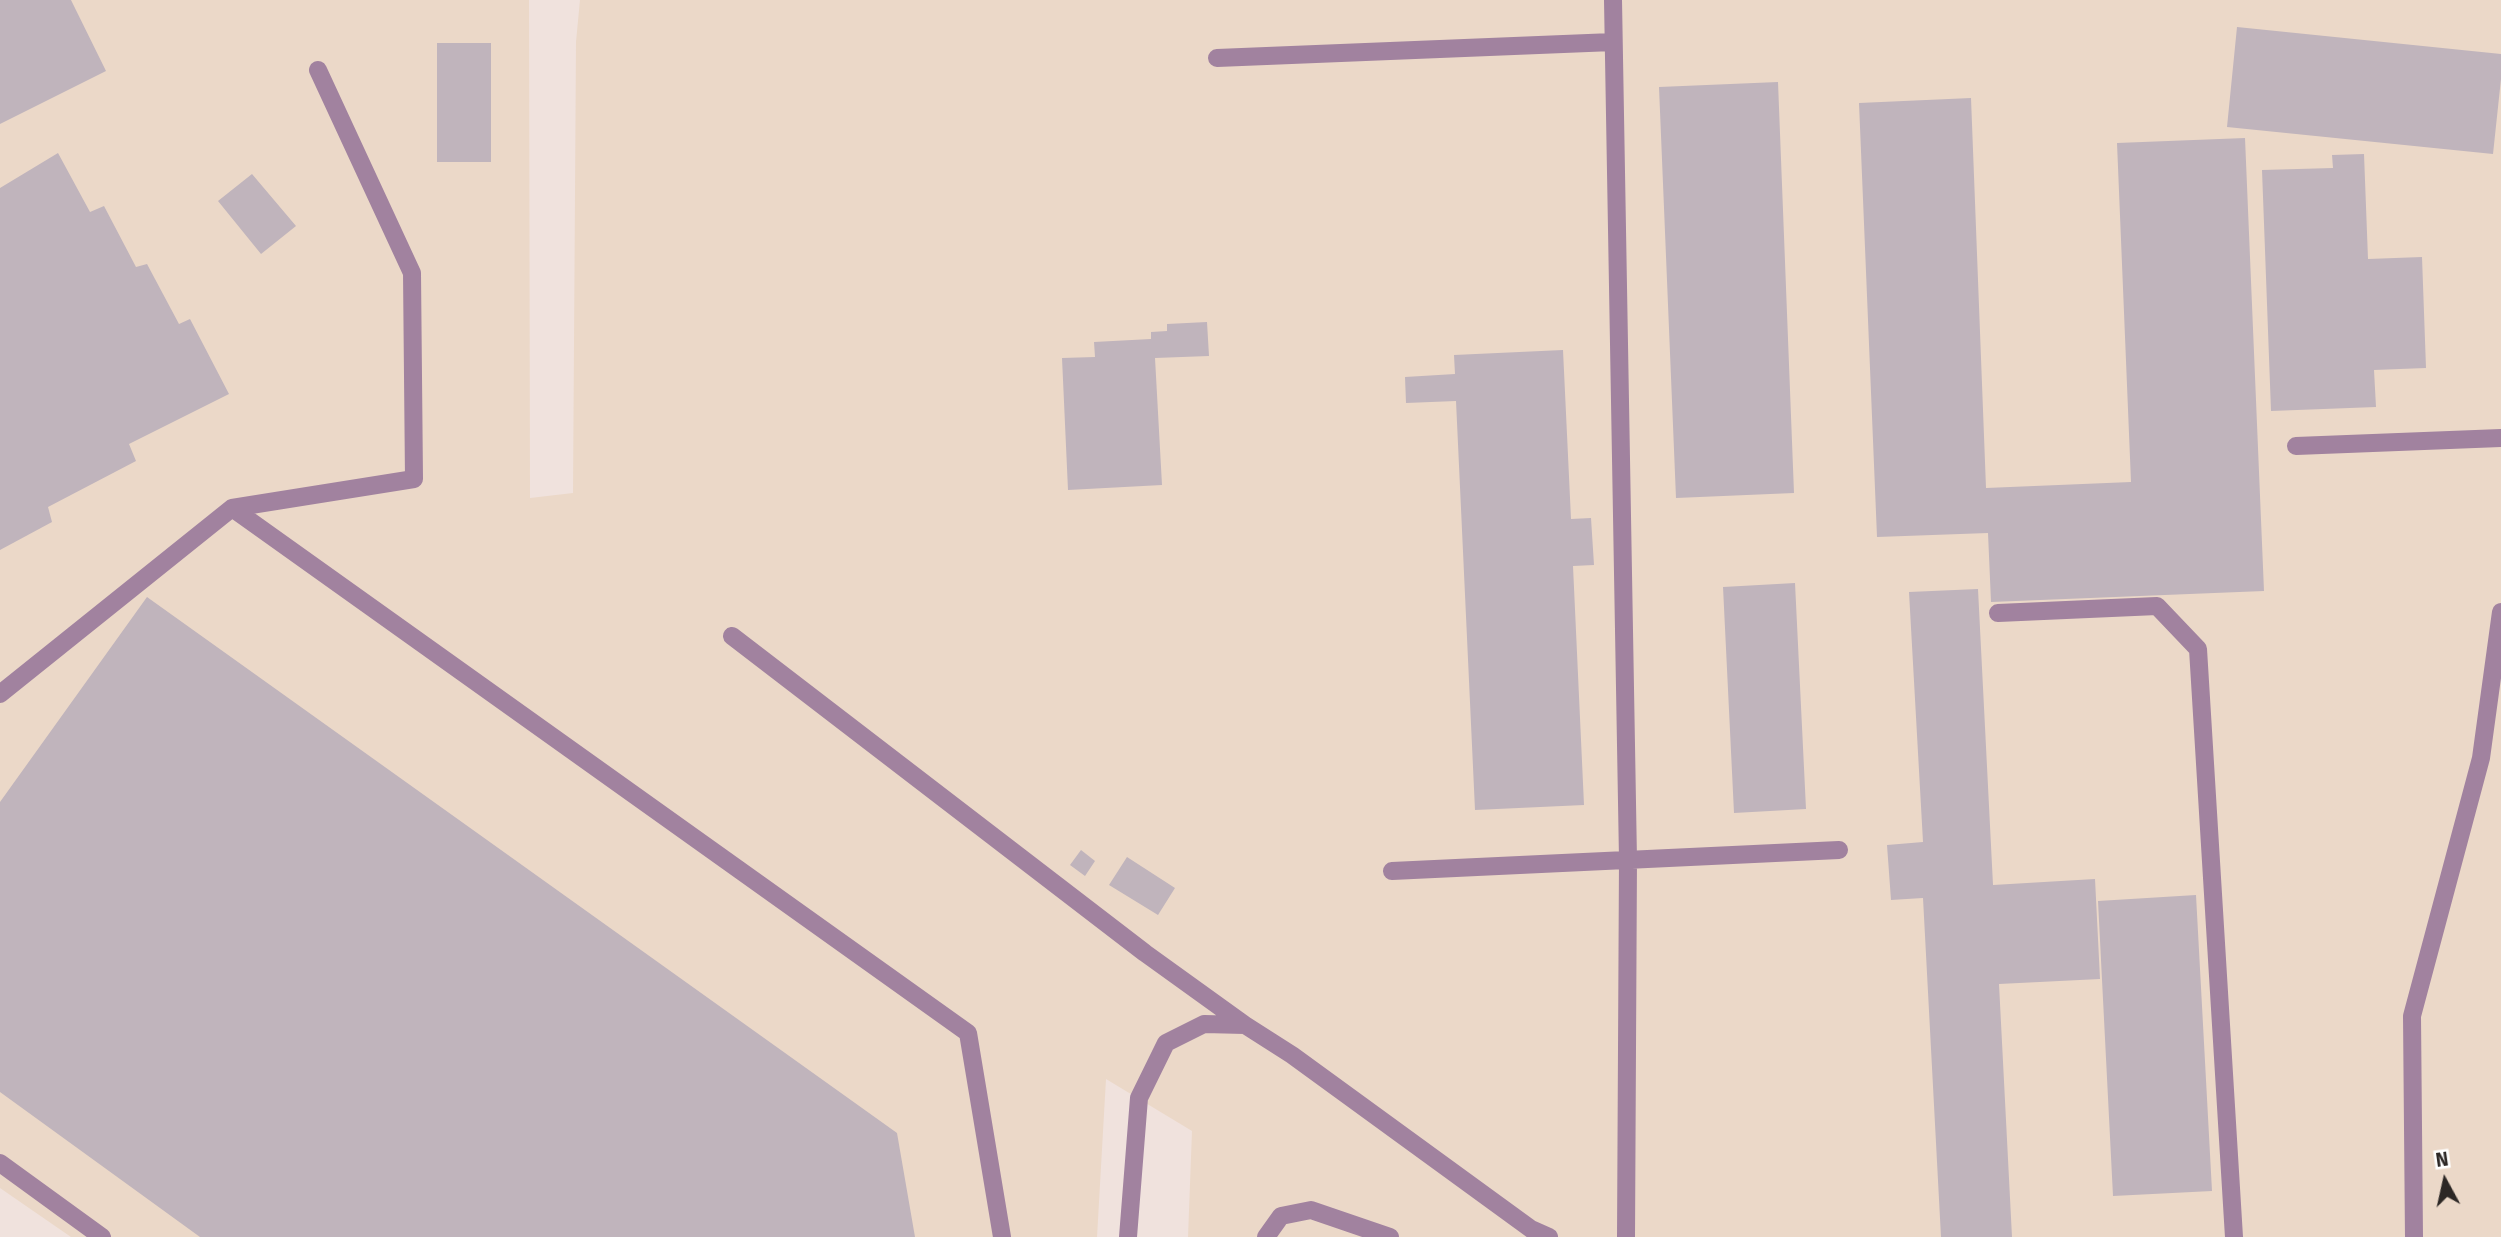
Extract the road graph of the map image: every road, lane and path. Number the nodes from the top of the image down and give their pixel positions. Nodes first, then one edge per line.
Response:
1 (1613, 0) edge
2 (1613, 42) junction
3 (1217, 58) dead end
4 (318, 70) dead end
5 (2501, 438) edge
6 (2296, 446) dead end
7 (232, 508) junction
8 (2501, 612) edge
9 (1997, 613) dead end
10 (732, 636) dead end
11 (0, 694) edge
12 (1839, 850) dead end
13 (1628, 859) junction
14 (1392, 871) dead end
15 (1245, 1025) junction
16 (0, 1163) edge
17 (1530, 1233) edge
18 (102, 1237) edge
19 (1002, 1237) edge
20 (1128, 1237) edge
21 (1266, 1237) edge
22 (1390, 1237) edge
23 (1549, 1237) edge
24 (1626, 1237) edge
25 (2234, 1237) edge
26 (2414, 1237) edge

1 - 2 lane
2 - 3 lane
2 - 13 lane
4 - 7 lane
5 - 6 lane
7 - 11 lane
7 - 19 lane
8 - 26 lane
9 - 25 lane
10 - 15 lane
12 - 13 lane
13 - 14 lane
13 - 24 lane
15 - 17 lane
15 - 20 lane
16 - 18 lane
17 - 23 lane
21 - 22 lane

